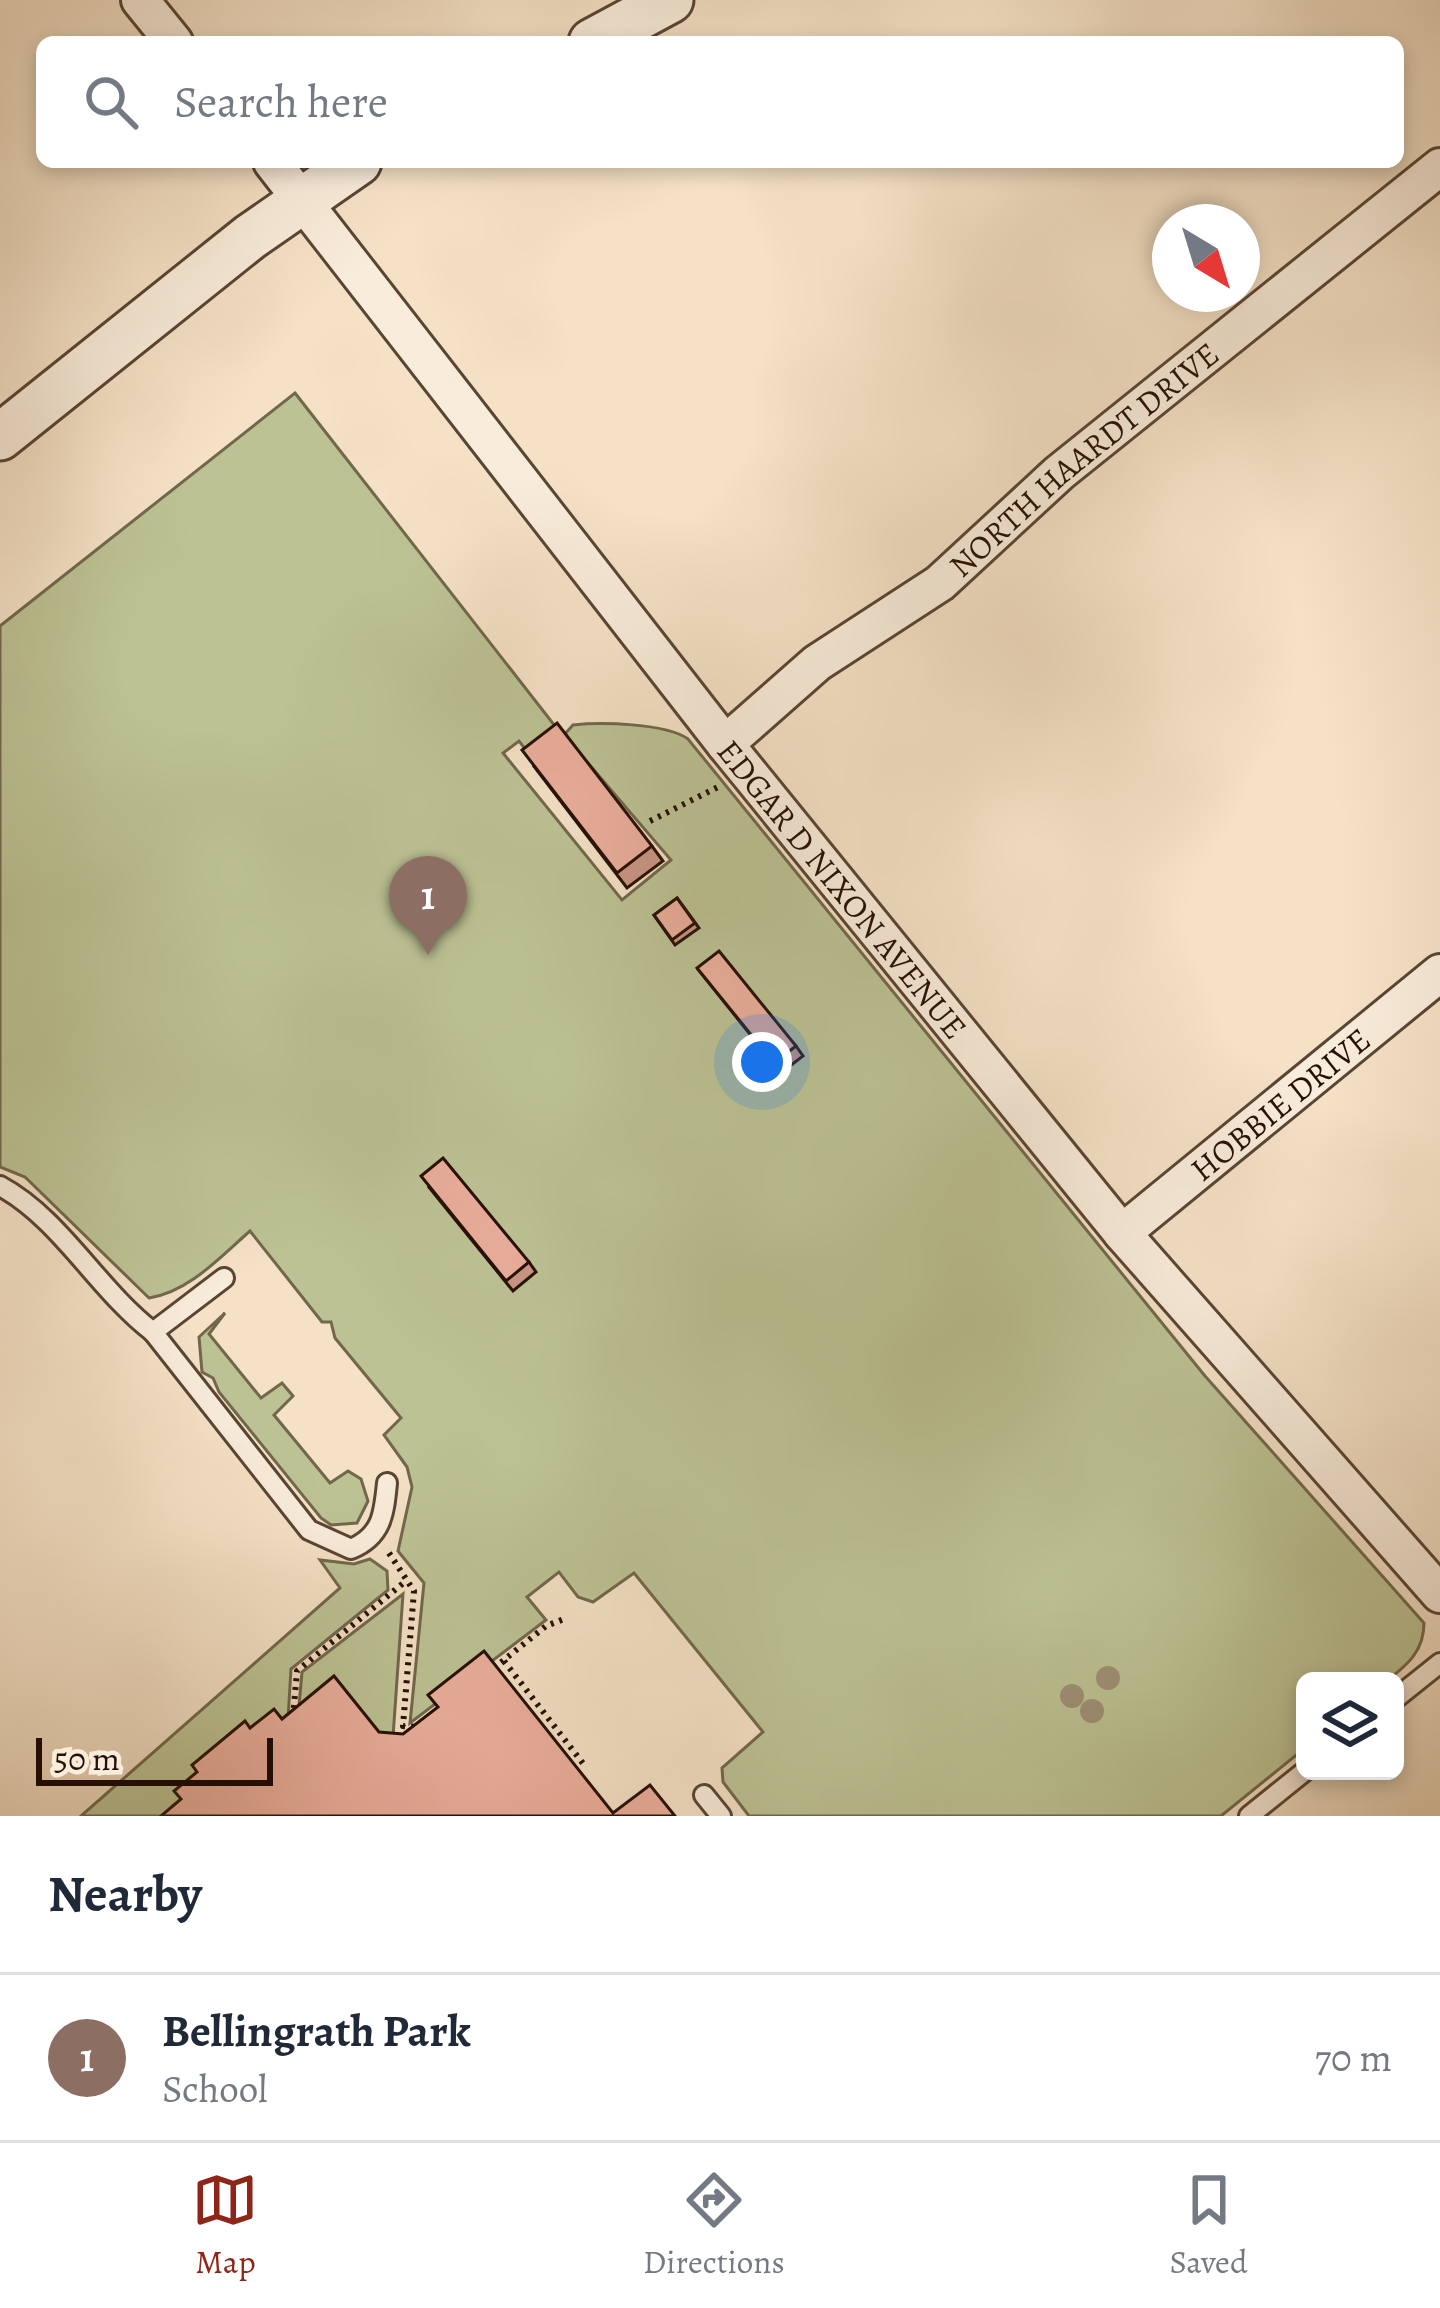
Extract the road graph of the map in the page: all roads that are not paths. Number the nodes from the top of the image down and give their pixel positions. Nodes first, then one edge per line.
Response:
1 (140, 0) edge
2 (670, 0) edge
3 (169, 36) edge
4 (603, 36) edge
5 (1440, 167) edge
6 (277, 168) edge
7 (349, 168) edge
8 (302, 200) junction
9 (0, 437) edge
10 (725, 744) junction
11 (1440, 973) edge
12 (0, 1186) edge
13 (1122, 1233) junction
14 (224, 1278) dead end
15 (152, 1332) junction
16 (387, 1483) dead end
17 (1440, 1594) edge
18 (1440, 1663) edge
19 (1404, 1692) edge
20 (1296, 1778) edge
21 (704, 1795) dead end
22 (721, 1816) edge
23 (1249, 1816) edge

1 - 3 street
2 - 4 street
5 - 10 street, NORTH HAARDT DRIVE
6 - 8 street, EDGAR D NIXON AVENUE
7 - 8 street
8 - 9 street
8 - 10 street, EDGAR D NIXON AVENUE
10 - 13 street, EDGAR D NIXON AVENUE
11 - 13 street, HOBBIE DRIVE
12 - 15 lane
13 - 17 street, EDGAR D NIXON AVENUE
14 - 15 lane
15 - 16 lane
18 - 19 lane
20 - 23 lane
21 - 22 lane

